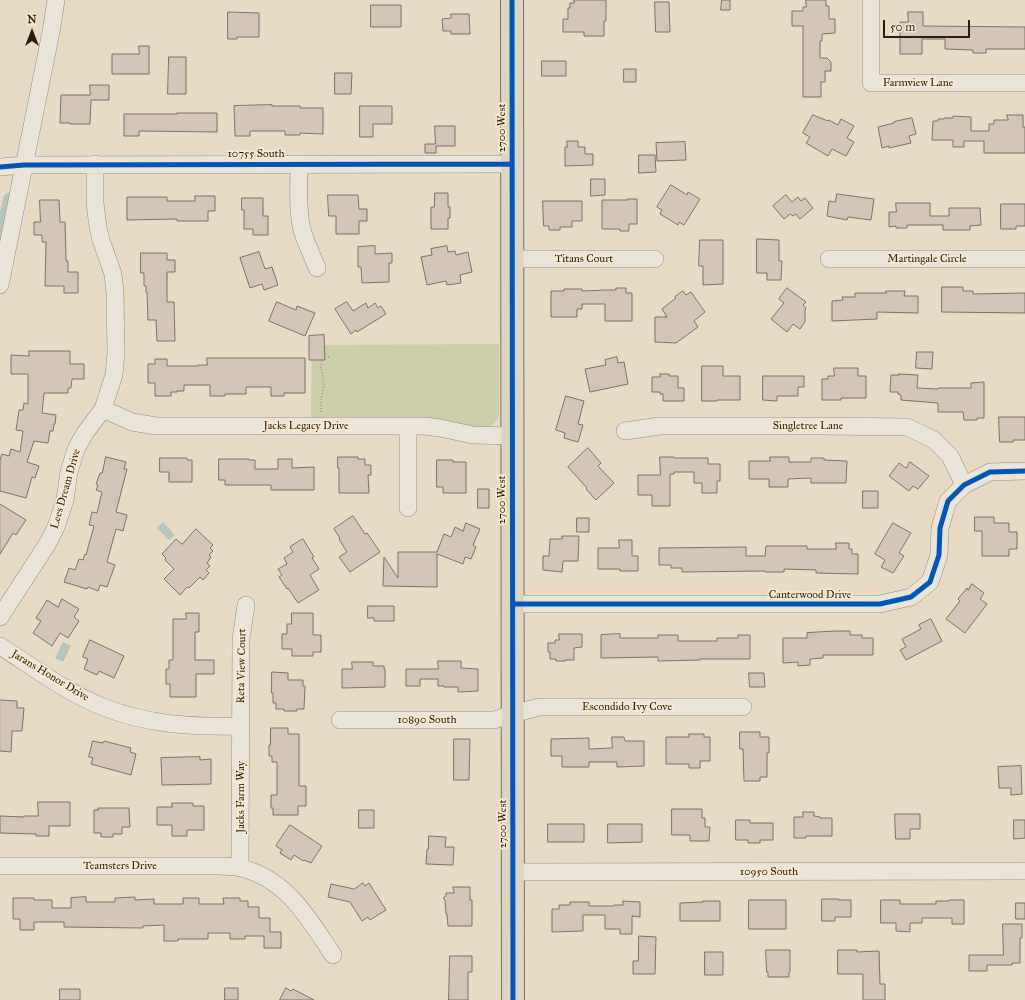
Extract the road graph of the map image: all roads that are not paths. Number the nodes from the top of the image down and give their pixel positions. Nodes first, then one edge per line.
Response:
1 (56, 0) edge
2 (512, 0) edge
3 (871, 0) edge
4 (1025, 83) edge
5 (94, 164) junction
6 (299, 164) junction
7 (512, 164) junction
8 (24, 165) junction
9 (0, 167) edge
10 (1025, 258) edge
11 (512, 259) junction
12 (655, 259) dead end
13 (829, 259) dead end
14 (317, 268) dead end
15 (0, 285) edge
16 (103, 409) junction
17 (408, 426) junction
18 (625, 431) dead end
19 (512, 436) junction
20 (1025, 471) edge
21 (964, 485) junction
22 (408, 508) dead end
23 (512, 604) junction
24 (246, 605) dead end
25 (0, 617) edge
26 (0, 646) edge
27 (743, 707) dead end
28 (513, 714) junction
29 (340, 720) dead end
30 (241, 726) junction
31 (0, 866) edge
32 (240, 867) junction
33 (1025, 871) edge
34 (513, 872) junction
35 (333, 955) dead end
36 (513, 1000) edge

1 - 8 street
2 - 7 main road, 2700 West
3 - 4 street, Farmview Lane
5 - 6 street, 10755 South
5 - 8 street, 10755 South
5 - 16 street, Lees Dream Drive
6 - 7 street, 10755 South
6 - 14 street
7 - 11 main road, 2700 West
8 - 9 street, 10755 South
8 - 15 street
10 - 13 street, Martingale Circle
11 - 12 street, Titans Court
11 - 19 main road, 2700 West
16 - 17 street, Jacks Legacy Drive
16 - 25 street, Lees Dream Drive
17 - 19 street, Jacks Legacy Drive
17 - 22 street
18 - 21 street, Singletree Lane
19 - 23 main road, 2700 West
20 - 21 street, Canterwood Drive
21 - 23 street, Canterwood Drive
23 - 28 main road, 2700 West
24 - 30 street, Reta View Court
26 - 30 street, Jarans Honor Drive
27 - 28 street, Escondido Ivy Cove
28 - 29 street, 10890 South
28 - 34 main road, 2700 West
30 - 32 street, Jacks Farm Way
31 - 32 street, Teamsters Drive
32 - 35 street
33 - 34 street, 10950 South
34 - 36 main road, 2700 West

